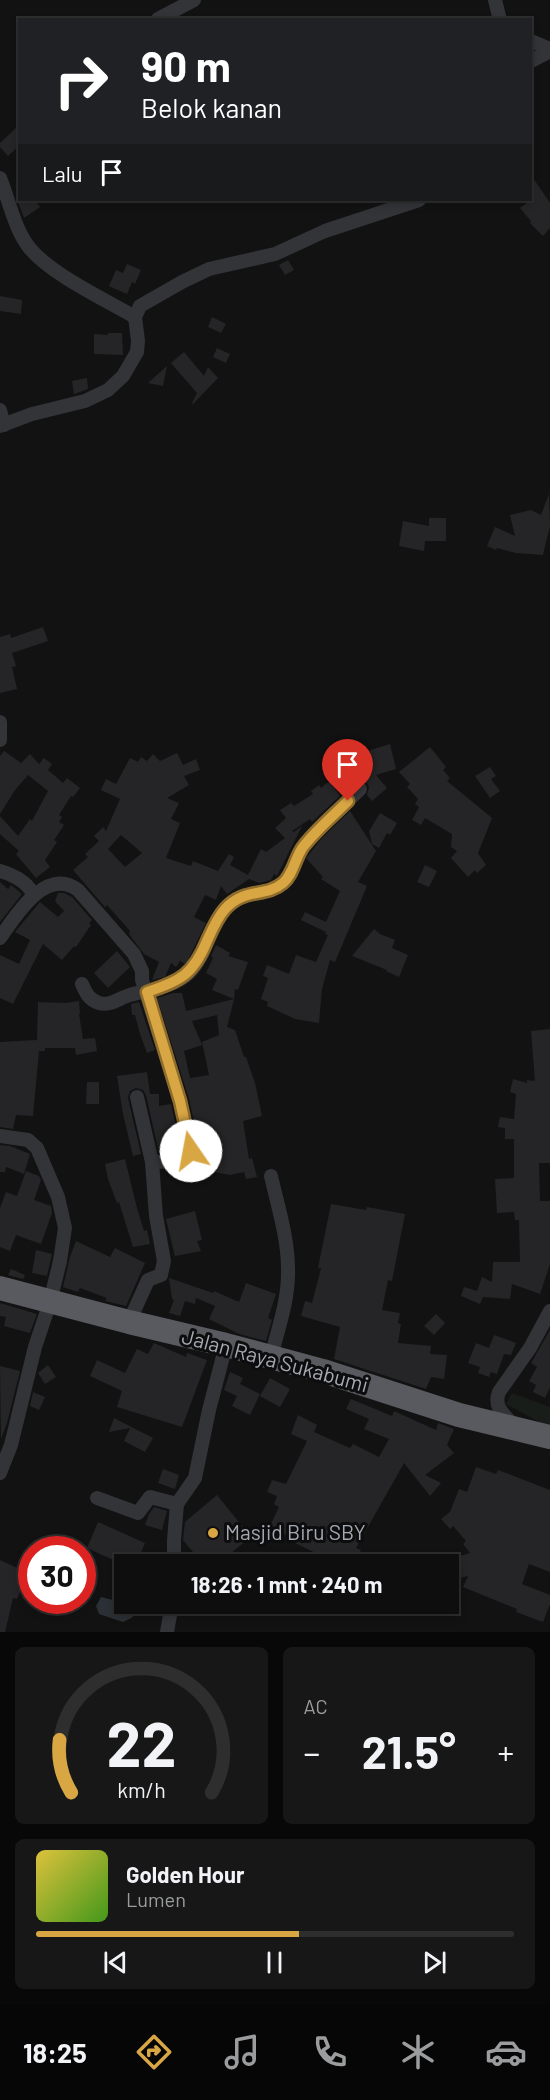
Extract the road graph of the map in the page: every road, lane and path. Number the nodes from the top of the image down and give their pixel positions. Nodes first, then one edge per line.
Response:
1 (194, 0) edge
2 (495, 0) edge
3 (160, 18) edge
4 (500, 18) edge
5 (532, 41) edge
6 (550, 50) edge
7 (532, 60) edge
8 (0, 181) edge
9 (416, 201) edge
10 (135, 317) junction
11 (0, 410) edge
12 (2, 425) edge
13 (0, 723) edge
14 (0, 740) edge
15 (360, 789) dead end
16 (0, 871) edge
17 (33, 896) junction
18 (0, 938) edge
19 (82, 984) dead end
20 (147, 992) junction
21 (136, 1096) dead end
22 (0, 1136) edge
23 (152, 1162) junction
24 (271, 1176) dead end
25 (0, 1288) edge
26 (50, 1302) junction
27 (550, 1311) edge
28 (129, 1322) junction
29 (226, 1345) junction
30 (271, 1357) junction
31 (518, 1428) junction
32 (550, 1437) edge
33 (0, 1473) edge
34 (97, 1498) dead end
35 (177, 1504) junction
36 (174, 1554) edge
37 (170, 1614) edge
38 (166, 1632) edge

1 - 3 street
2 - 4 street
5 - 6 street
6 - 7 street
8 - 10 street
9 - 10 street
10 - 12 street
11 - 12 street
13 - 14 street
15 - 20 street
16 - 17 street
17 - 18 street
17 - 20 street
19 - 20 street
20 - 23 street
21 - 23 street
22 - 26 street
23 - 28 street
24 - 30 street
25 - 26 highway, Jalan Raya Sukabumi
26 - 28 highway, Jalan Raya Sukabumi
26 - 33 street
27 - 31 street
28 - 29 highway, Jalan Raya Sukabumi
29 - 30 highway, Jalan Raya Sukabumi
29 - 35 street
30 - 31 highway, Jalan Raya Sukabumi
31 - 32 highway, Jalan Raya Sukabumi
34 - 35 street
35 - 36 street
37 - 38 street

